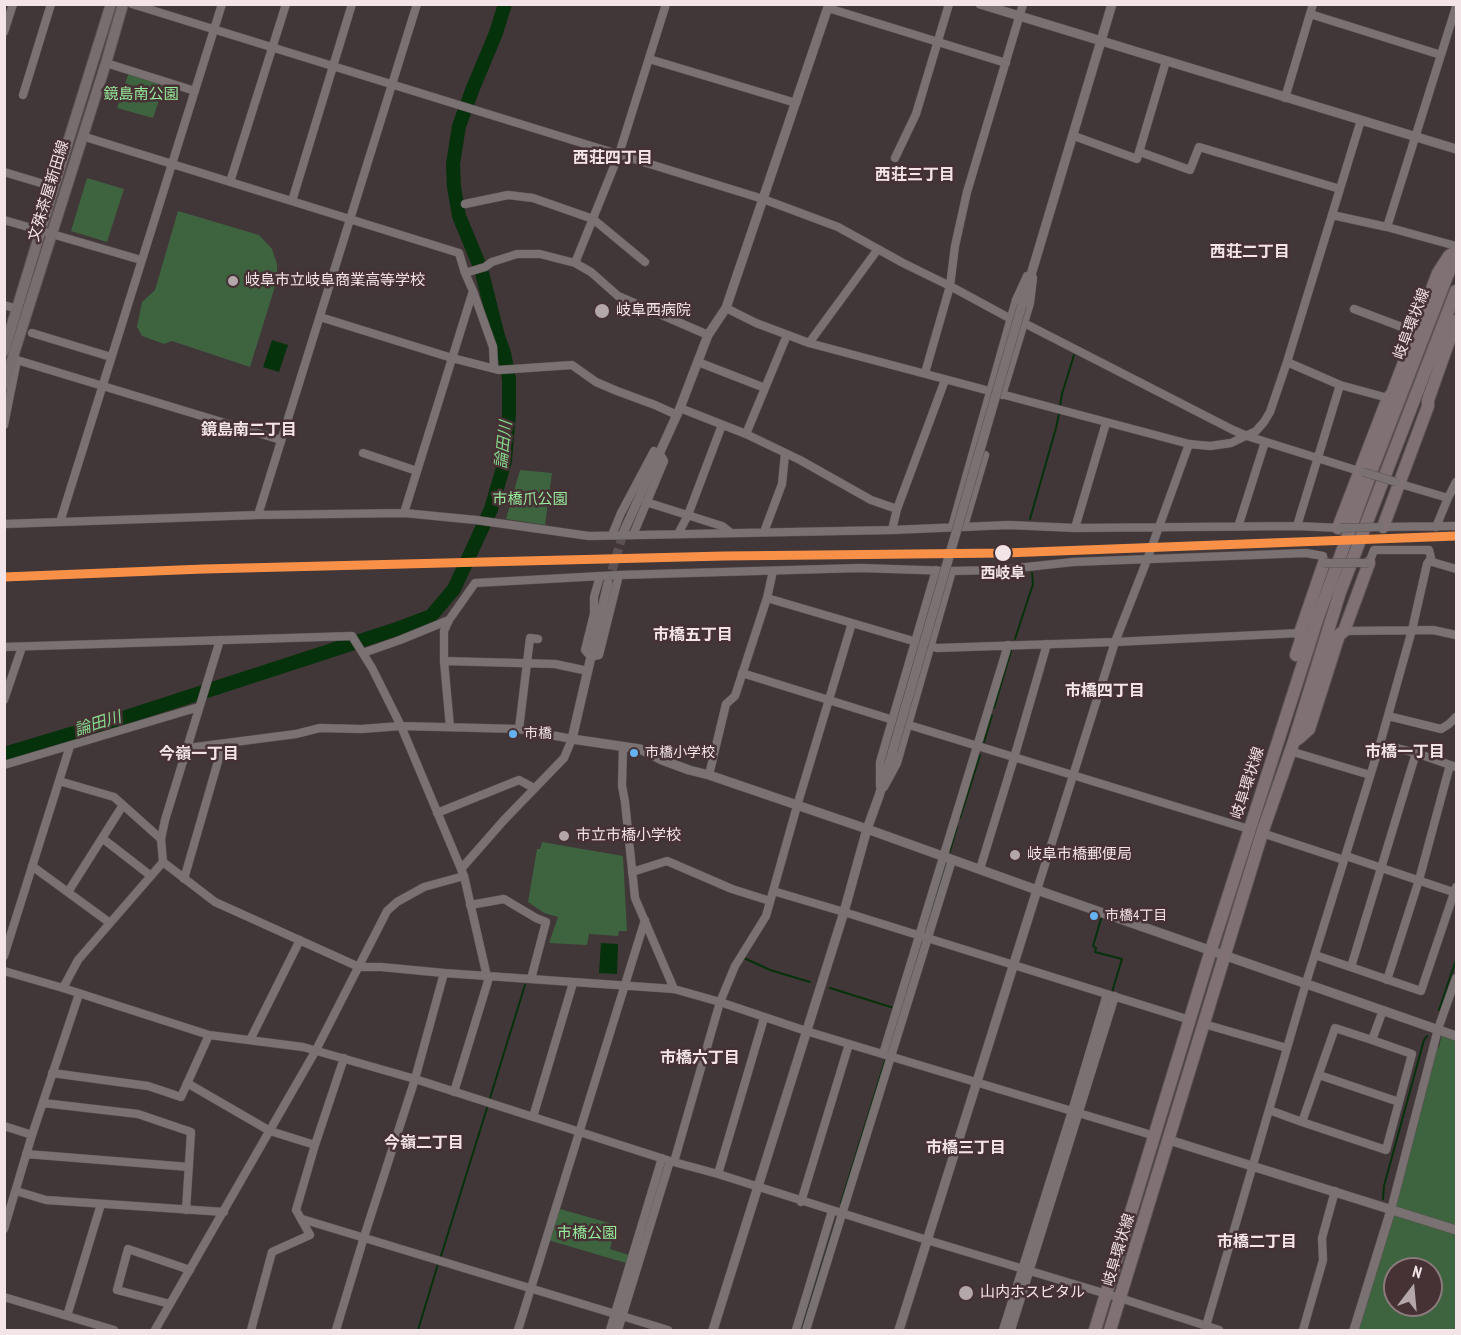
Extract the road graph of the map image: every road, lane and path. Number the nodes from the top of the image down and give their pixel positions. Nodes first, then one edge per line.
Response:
1 (13, 4) edge
2 (51, 4) edge
3 (111, 4) edge
4 (123, 4) edge
5 (132, 4) edge
6 (222, 4) edge
7 (286, 4) edge
8 (352, 4) edge
9 (417, 4) edge
10 (666, 4) edge
11 (949, 4) edge
12 (980, 4) edge
13 (1023, 4) edge
14 (1113, 4) edge
15 (1313, 4) edge
16 (829, 6) edge
17 (1456, 11) edge
18 (1310, 14) junction
19 (1020, 17) junction
20 (214, 30) junction
21 (4, 32) edge
22 (1101, 41) junction
23 (938, 42) junction
24 (272, 48) junction
25 (1442, 55) junction
26 (649, 59) junction
27 (1166, 62) junction
28 (106, 63) junction
29 (1006, 63) junction
30 (333, 67) junction
31 (391, 84) junction
32 (195, 91) junction
33 (23, 95) dead end
34 (1285, 98) junction
35 (796, 103) junction
36 (1361, 120) junction
37 (82, 136) junction
38 (1074, 136) junction
39 (1416, 136) junction
40 (1456, 150) edge
41 (1140, 152) junction
42 (619, 154) junction
43 (895, 158) dead end
44 (171, 164) junction
45 (4, 172) edge
46 (230, 182) junction
47 (54, 187) junction
48 (1340, 189) junction
49 (763, 199) junction
50 (292, 201) junction
51 (465, 204) dead end
52 (1332, 215) junction
53 (351, 219) junction
54 (593, 219) junction
55 (4, 220) edge
56 (1387, 227) junction
57 (46, 232) junction
58 (1456, 246) edge
59 (878, 249) junction
60 (1456, 253) edge
61 (1037, 254) junction
62 (141, 260) junction
63 (645, 262) dead end
64 (576, 263) junction
65 (467, 272) junction
66 (950, 286) junction
67 (473, 291) junction
68 (1456, 291) edge
69 (4, 305) edge
70 (726, 308) junction
71 (17, 309) junction
72 (1354, 309) dead end
73 (320, 317) junction
74 (1011, 319) junction
75 (1456, 321) edge
76 (1024, 323) junction
77 (1415, 332) junction
78 (32, 333) dead end
79 (708, 335) junction
80 (787, 335) junction
81 (809, 344) junction
82 (5, 349) edge
83 (111, 357) junction
84 (452, 357) junction
85 (16, 359) junction
86 (698, 362) junction
87 (1287, 362) junction
88 (496, 369) junction
89 (925, 373) junction
90 (945, 380) junction
91 (102, 385) junction
92 (1340, 385) junction
93 (4, 386) edge
94 (765, 388) junction
95 (990, 392) junction
96 (1002, 395) junction
97 (1388, 398) junction
98 (679, 412) junction
99 (1106, 423) junction
100 (4, 425) edge
101 (722, 425) junction
102 (746, 434) junction
103 (1247, 436) junction
104 (281, 440) junction
105 (1265, 442) junction
106 (1189, 444) junction
107 (363, 453) dead end
108 (660, 454) junction
109 (785, 454) junction
110 (985, 455) dead end
111 (1318, 458) junction
112 (417, 471) junction
113 (1362, 472) junction
114 (1456, 482) edge
115 (1398, 483) junction
116 (1448, 498) junction
117 (646, 502) junction
118 (897, 509) junction
119 (404, 513) junction
120 (258, 515) junction
121 (688, 515) junction
122 (60, 522) junction
123 (4, 524) edge
124 (964, 526) junction
125 (1297, 526) junction
126 (1456, 526) edge
127 (952, 527) junction
128 (1238, 527) junction
129 (1382, 527) junction
130 (1436, 527) junction
131 (1075, 528) junction
132 (1159, 528) junction
133 (1339, 528) junction
134 (892, 530) junction
135 (764, 532) junction
136 (628, 533) junction
137 (731, 533) junction
138 (678, 534) junction
139 (612, 535) junction
140 (1147, 560) junction
141 (1429, 561) junction
142 (1369, 562) junction
143 (1324, 563) junction
144 (1456, 569) edge
145 (936, 570) junction
146 (773, 571) junction
147 (952, 571) junction
148 (619, 575) junction
149 (600, 576) junction
150 (608, 583) tunnel mouth
151 (767, 598) junction
152 (449, 620) junction
153 (852, 623) junction
154 (1412, 630) junction
155 (1344, 631) junction
156 (1300, 633) junction
157 (1456, 635) edge
158 (538, 639) dead end
159 (220, 640) junction
160 (1114, 642) junction
161 (915, 643) junction
162 (1047, 644) junction
163 (1008, 645) junction
164 (931, 646) junction
165 (4, 647) edge
166 (22, 647) junction
167 (363, 653) junction
168 (591, 657) junction
169 (444, 661) junction
170 (528, 663) junction
171 (588, 671) junction
172 (742, 673) junction
173 (4, 700) edge
174 (829, 700) junction
175 (200, 705) junction
176 (1388, 716) junction
177 (1456, 717) edge
178 (893, 720) junction
179 (909, 725) junction
180 (401, 726) junction
181 (450, 727) junction
182 (519, 729) junction
183 (1279, 736) junction
184 (572, 739) junction
185 (223, 744) junction
186 (1380, 744) junction
187 (70, 746) junction
188 (1292, 746) junction
189 (623, 747) junction
190 (977, 747) junction
191 (188, 748) junction
192 (1416, 753) junction
193 (1014, 758) junction
194 (4, 765) edge
195 (1453, 766) edge
196 (709, 775) junction
197 (1370, 775) junction
198 (1074, 776) junction
199 (59, 781) junction
200 (534, 788) junction
201 (879, 796) junction
202 (123, 805) junction
203 (797, 806) junction
204 (437, 813) junction
205 (867, 829) junction
206 (1249, 829) junction
207 (1262, 833) junction
208 (102, 838) junction
209 (161, 838) junction
210 (947, 858) junction
211 (1345, 858) junction
212 (163, 862) junction
213 (32, 866) junction
214 (1382, 868) junction
215 (980, 869) junction
216 (463, 872) junction
217 (632, 872) junction
218 (151, 876) junction
219 (184, 879) junction
220 (1419, 880) junction
221 (1037, 890) junction
222 (773, 891) junction
223 (1456, 891) edge
224 (68, 892) junction
225 (770, 902) junction
226 (470, 905) junction
227 (844, 912) junction
228 (645, 920) junction
229 (110, 923) junction
230 (919, 935) junction
231 (927, 938) junction
232 (300, 940) junction
233 (1211, 951) junction
234 (1225, 955) junction
235 (1315, 955) junction
236 (4, 956) edge
237 (1013, 965) junction
238 (359, 967) junction
239 (1351, 967) junction
240 (4, 971) edge
241 (444, 973) junction
242 (487, 976) junction
243 (1456, 978) edge
244 (531, 980) junction
245 (1386, 980) junction
246 (573, 983) junction
247 (1306, 983) junction
248 (624, 986) junction
249 (63, 988) junction
250 (674, 989) junction
251 (79, 993) junction
252 (1111, 995) junction
253 (1453, 998) edge
254 (720, 1002) junction
255 (1383, 1010) junction
256 (764, 1017) junction
257 (1190, 1020) junction
258 (1204, 1024) junction
259 (1438, 1029) junction
260 (807, 1031) junction
261 (209, 1035) junction
262 (1456, 1036) edge
263 (250, 1040) junction
264 (1372, 1040) junction
265 (849, 1044) junction
266 (1287, 1048) junction
267 (316, 1050) junction
268 (886, 1055) junction
269 (344, 1059) junction
270 (52, 1073) junction
271 (1319, 1075) junction
272 (415, 1079) junction
273 (977, 1082) junction
274 (187, 1083) junction
275 (454, 1092) junction
276 (1399, 1102) junction
277 (43, 1103) junction
278 (1269, 1110) junction
279 (1076, 1112) junction
280 (533, 1117) junction
281 (1302, 1122) junction
282 (4, 1126) edge
283 (270, 1131) junction
284 (580, 1132) junction
285 (32, 1135) junction
286 (1155, 1136) junction
287 (1169, 1140) junction
288 (315, 1145) junction
289 (26, 1154) junction
290 (668, 1160) junction
291 (1253, 1166) junction
292 (189, 1167) junction
293 (717, 1174) junction
294 (758, 1188) junction
295 (16, 1191) junction
296 (1335, 1191) junction
297 (801, 1202) junction
298 (101, 1204) junction
299 (186, 1210) junction
300 (1391, 1210) junction
301 (832, 1211) junction
302 (224, 1212) junction
303 (842, 1214) junction
304 (302, 1219) junction
305 (4, 1229) edge
306 (1456, 1230) edge
307 (364, 1237) junction
308 (927, 1240) junction
309 (190, 1270) junction
310 (1026, 1270) junction
311 (531, 1289) junction
312 (1106, 1294) junction
313 (4, 1296) edge
314 (1120, 1298) junction
315 (170, 1304) junction
316 (619, 1315) junction
317 (67, 1316) junction
318 (1208, 1329) edge
319 (114, 1330) edge
320 (155, 1330) edge
321 (251, 1330) edge
322 (336, 1330) edge
323 (518, 1330) edge
324 (610, 1330) edge
325 (618, 1330) edge
326 (668, 1330) edge
327 (713, 1330) edge
328 (796, 1330) edge
329 (806, 1330) edge
330 (899, 1330) edge
331 (1003, 1330) edge
332 (1011, 1330) edge
333 (1095, 1330) edge
334 (1110, 1330) edge
335 (1302, 1330) edge
336 (1354, 1330) edge

1 - 21 street
2 - 33 street
3 - 47 main road, 文殊茶屋新田線
4 - 28 main road, 文殊茶屋新田線
5 - 20 street
6 - 20 street
7 - 24 street
8 - 30 street
9 - 31 street
10 - 26 street
11 - 23 street
12 - 19 street
13 - 19 street
14 - 22 street
15 - 18 street
16 - 23 street
16 - 35 street
17 - 25 street
18 - 25 street
18 - 34 street
19 - 22 street
19 - 29 street
20 - 24 street
20 - 32 street
22 - 27 street
22 - 38 street
23 - 29 street
23 - 43 street
24 - 30 street
24 - 46 street
25 - 39 street
26 - 35 street
26 - 42 street
27 - 34 street
27 - 41 street
28 - 32 street
28 - 37 main road, 文殊茶屋新田線
29 - 66 street
30 - 31 street
30 - 50 street
31 - 42 street
31 - 53 street
32 - 44 street
34 - 36 street
35 - 49 street
36 - 39 street
36 - 48 street
37 - 44 street
37 - 57 main road, 文殊茶屋新田線
38 - 41 street
38 - 61 street
39 - 40 street
39 - 56 street
41 - 48 street
42 - 49 street
42 - 54 street
44 - 46 street
44 - 62 street
45 - 47 street
46 - 50 street
47 - 57 main road, 文殊茶屋新田線
48 - 52 street
49 - 59 street
49 - 70 street
50 - 53 street
51 - 54 street
52 - 56 street
52 - 87 street
53 - 65 street
53 - 73 street
54 - 63 street
54 - 64 street
55 - 57 street
56 - 58 street
57 - 62 street
57 - 71 main road, 文殊茶屋新田線
57 - 85 main road, 文殊茶屋新田線
59 - 66 street
59 - 81 street
60 - 77 main road
60 - 183 main road, 岐阜環状線
61 - 74 street
61 - 76 street
61 - 201 street, bridge
62 - 83 street
64 - 65 street
64 - 79 street
65 - 67 street
66 - 74 street
66 - 89 street
67 - 84 street
67 - 88 street
68 - 188 main road, 岐阜環状線
69 - 71 street
70 - 79 street
70 - 80 street
71 - 82 main road, 文殊茶屋新田線
72 - 77 street
73 - 84 street
73 - 104 street
74 - 95 street
75 - 115 main road
76 - 96 street
76 - 103 street
77 - 97 main road
78 - 83 street
79 - 86 street
80 - 81 street
80 - 94 street
81 - 89 street
83 - 91 street
84 - 88 street
84 - 112 street
85 - 91 street
85 - 93 main road, 文殊茶屋新田線
85 - 100 street
86 - 94 street
86 - 98 street
87 - 92 street
87 - 103 street
88 - 98 street
89 - 90 street
90 - 95 street
90 - 118 street
91 - 104 street
91 - 122 street
92 - 97 street
92 - 111 street
94 - 102 street
95 - 96 street
95 - 127 street
96 - 99 street
97 - 113 main road
98 - 101 street
98 - 108 street
99 - 106 street
99 - 131 street
101 - 102 street
101 - 121 street
102 - 109 street
103 - 105 street
103 - 106 street
104 - 120 street
105 - 111 street
105 - 128 street
106 - 132 street
107 - 112 street
108 - 117 street
108 - 136 street
108 - 139 street
109 - 118 street
109 - 135 street
110 - 124 street
111 - 113 street
111 - 125 street
112 - 119 street
113 - 115 street, bridge
113 - 133 main road
114 - 116 street
115 - 116 street
115 - 129 main road
116 - 130 street
117 - 121 street
117 - 136 street
118 - 134 street
119 - 120 street
119 - 139 street
120 - 122 street
121 - 137 street
121 - 138 street
122 - 123 street
124 - 127 street
124 - 131 street
125 - 128 street
125 - 133 street
126 - 130 street
127 - 134 street
128 - 132 street
129 - 130 street
129 - 133 street, bridge
131 - 132 street
132 - 140 street
134 - 135 street
135 - 137 street
136 - 138 street
136 - 139 street
137 - 138 street
140 - 143 street
140 - 147 street
140 - 160 street
141 - 142 street
141 - 144 street
141 - 154 street
142 - 143 street, bridge
142 - 155 main road
143 - 156 main road
145 - 146 street
145 - 147 street
145 - 161 street
146 - 148 street
146 - 151 street
147 - 164 street
148 - 149 street
148 - 168 street
149 - 152 street
149 - 168 street
150 - 168 street
151 - 153 street
151 - 172 street
152 - 167 street
152 - 169 street
153 - 161 street
153 - 174 street
154 - 155 street
154 - 157 street
154 - 176 street
155 - 188 main road
156 - 160 street
156 - 183 main road
158 - 170 street
159 - 166 street
159 - 167 street
159 - 175 street
160 - 162 street
160 - 198 street
161 - 164 street
161 - 178 street
162 - 163 street
162 - 193 street
163 - 164 street
163 - 190 street
164 - 179 street
165 - 166 street
166 - 173 street
167 - 180 street
168 - 171 street
169 - 170 street
169 - 181 street
170 - 171 street
170 - 182 street
171 - 184 street
172 - 174 street
172 - 196 street
174 - 178 street
174 - 203 street
175 - 187 street
175 - 191 street
176 - 177 street
176 - 186 street
178 - 201 street
179 - 190 street
179 - 201 street
180 - 181 street
180 - 185 street
180 - 204 street
181 - 182 street
182 - 184 street
183 - 206 main road, 岐阜環状線
184 - 189 street
184 - 200 street
185 - 191 street
185 - 219 street
186 - 192 street
186 - 197 street
187 - 194 street
187 - 199 street
188 - 197 street
188 - 207 main road, 岐阜環状線
189 - 196 street
189 - 217 street
190 - 193 street
190 - 210 street
191 - 209 street
192 - 195 street
192 - 214 street
193 - 198 street
193 - 215 street
195 - 220 street
196 - 203 street
197 - 211 street
198 - 206 street
198 - 221 street
199 - 202 street
199 - 213 street
200 - 204 street
200 - 216 street
201 - 205 street
202 - 208 street
202 - 209 street
203 - 205 street
203 - 222 street
204 - 216 street
205 - 210 street
205 - 227 street
206 - 233 main road, 岐阜環状線
207 - 211 street
207 - 234 main road, 岐阜環状線
208 - 218 street
208 - 224 street
209 - 212 street
210 - 215 street
210 - 230 street
210 - 231 street
211 - 214 street
211 - 235 street
212 - 218 street
212 - 219 street
213 - 224 street
213 - 236 street
214 - 220 street
214 - 239 street
215 - 221 street
216 - 226 street
216 - 238 street
217 - 225 street
217 - 228 street
218 - 229 street
219 - 232 street
220 - 223 street
220 - 245 street
221 - 233 street
221 - 237 street
222 - 225 street
222 - 227 street
223 - 245 street
224 - 229 street
225 - 254 street
226 - 242 street
226 - 244 street
227 - 230 street
227 - 260 street
228 - 248 street
228 - 250 street
229 - 249 street
230 - 231 street
230 - 268 street
231 - 237 street
231 - 268 street
232 - 238 street
232 - 263 street
233 - 234 street
233 - 257 main road, 岐阜環状線
234 - 247 street
234 - 258 main road, 岐阜環状線
235 - 239 street
235 - 247 street
237 - 252 street
237 - 273 street
238 - 241 street
238 - 267 street
239 - 245 street
240 - 249 street
241 - 242 street
241 - 272 street
242 - 244 street
242 - 275 street
243 - 253 street
244 - 246 street
246 - 248 street
246 - 280 street
247 - 255 street
247 - 266 street
248 - 250 street
248 - 284 street
249 - 251 street
250 - 254 street
251 - 261 street
251 - 270 street
252 - 257 street
252 - 279 street
253 - 259 street
254 - 256 street
254 - 290 street
255 - 259 street
255 - 264 street
256 - 260 street
256 - 293 street
257 - 286 main road, 岐阜環状線
258 - 266 street
258 - 287 main road, 岐阜環状線
259 - 262 street
259 - 300 street
260 - 265 street
260 - 294 street
261 - 263 street
261 - 274 street
263 - 267 street
264 - 271 street
264 - 276 street
265 - 268 street
265 - 297 street
266 - 278 street
267 - 269 street
267 - 283 street
268 - 273 street
268 - 303 street
269 - 272 street
269 - 288 street
270 - 274 street
270 - 277 street
271 - 276 street
271 - 281 street
272 - 275 street
272 - 307 street
273 - 279 street
273 - 308 street
274 - 283 street
275 - 280 street
276 - 281 street
277 - 285 street
277 - 292 street
278 - 281 street
278 - 291 street
279 - 286 street
279 - 310 street
280 - 284 street
282 - 285 street
283 - 288 street
283 - 302 street
284 - 290 street
284 - 311 street
285 - 289 street
286 - 312 main road, 岐阜環状線
287 - 291 street
287 - 314 main road, 岐阜環状線
288 - 304 street
289 - 292 street
289 - 295 street
290 - 293 street
290 - 316 street
291 - 296 street
291 - 318 street
292 - 299 street
293 - 294 street
294 - 297 street
294 - 327 street
295 - 298 street
295 - 305 street
296 - 300 street
296 - 335 street
297 - 301 street
298 - 299 street
298 - 317 street
299 - 302 street
300 - 306 street
300 - 336 street
301 - 303 street
301 - 328 street
302 - 309 street
303 - 308 street
303 - 329 street
304 - 307 street
304 - 321 street
307 - 311 street
307 - 322 street
308 - 310 street
308 - 330 street
309 - 315 street
309 - 315 street
310 - 312 street
310 - 331 street
310 - 332 street
311 - 316 street
311 - 323 street
312 - 314 street
312 - 333 main road, 岐阜環状線
313 - 317 street
314 - 318 street
314 - 334 main road, 岐阜環状線
315 - 320 street
316 - 324 street
316 - 325 street
316 - 326 street
317 - 319 street

